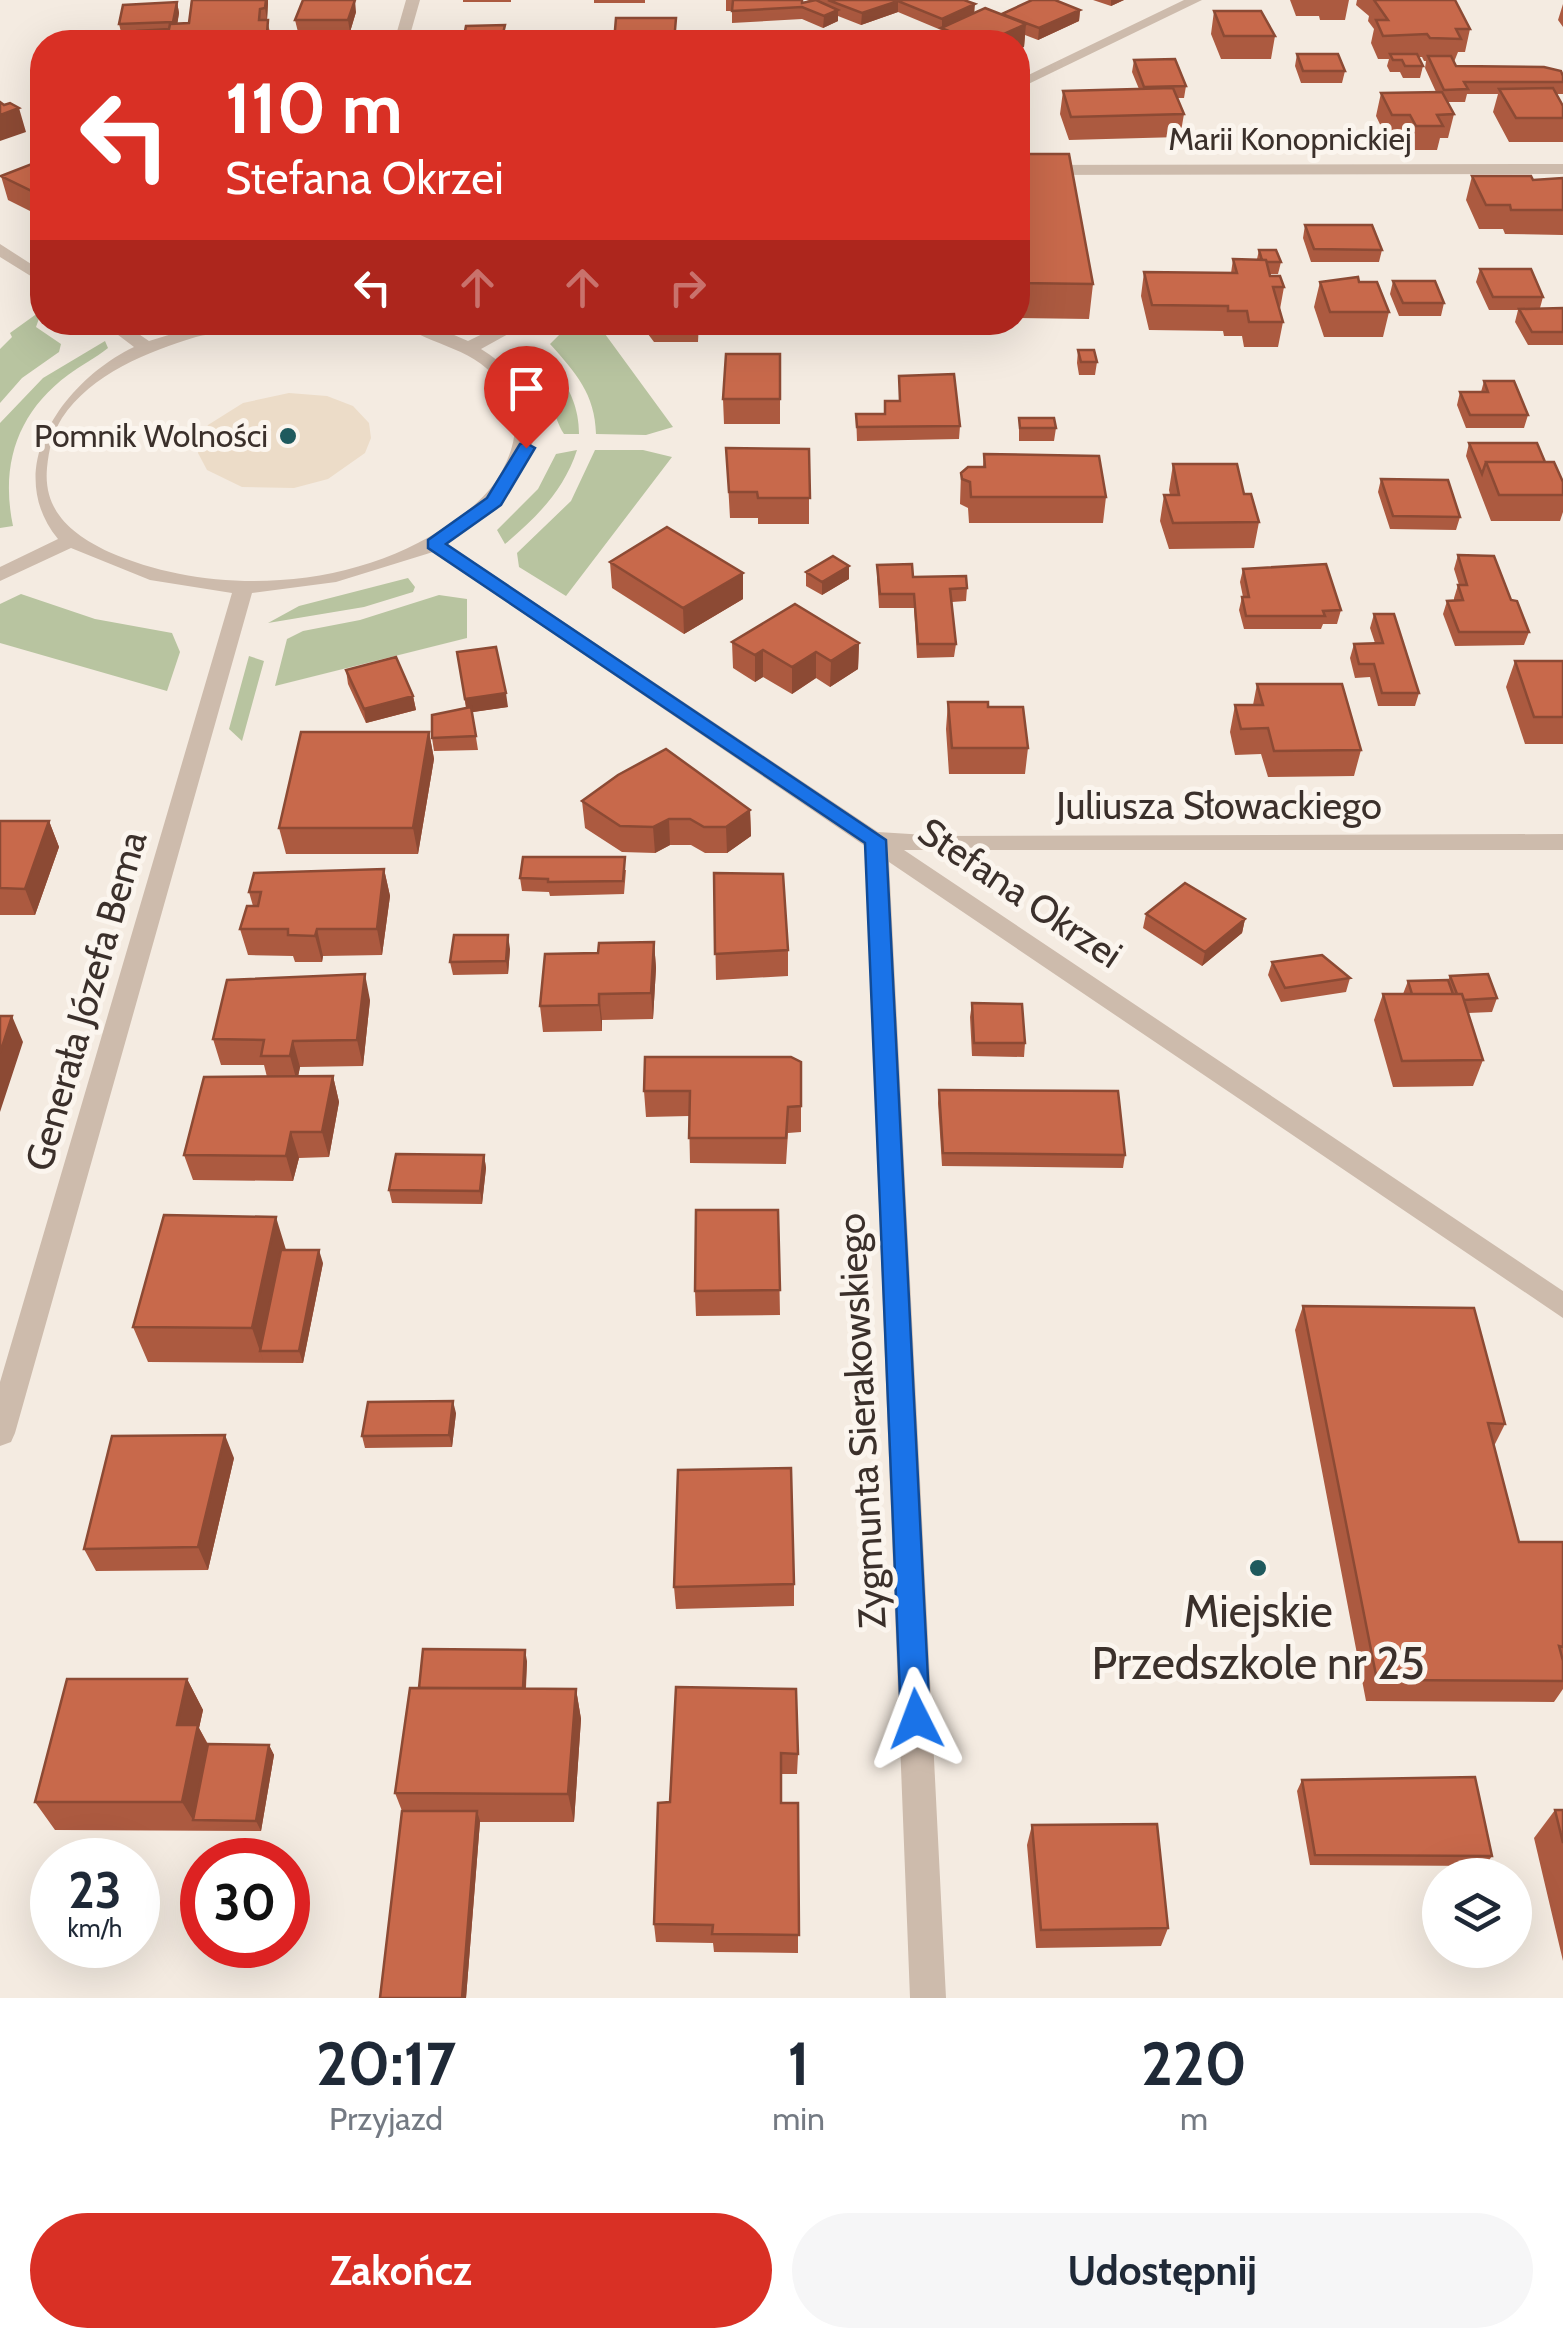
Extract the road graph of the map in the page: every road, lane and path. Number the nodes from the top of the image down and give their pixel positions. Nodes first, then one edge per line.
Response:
1 (414, 0) edge
2 (1195, 0) edge
3 (405, 30) edge
4 (1030, 79) edge
5 (1563, 169) edge
6 (1030, 170) edge
7 (0, 250) edge
8 (30, 270) edge
9 (128, 335) edge
10 (192, 335) edge
11 (442, 335) edge
12 (495, 335) edge
13 (472, 346) junction
14 (147, 348) junction
15 (70, 541) junction
16 (434, 544) junction
17 (0, 575) edge
18 (243, 588) junction
19 (876, 840) junction
20 (1563, 842) edge
21 (1563, 1306) edge
22 (0, 1433) edge
23 (928, 1998) edge

1 - 3 street
2 - 4 street
5 - 6 street, Marii Konopnickiej
7 - 8 street
9 - 14 street
10 - 14 street
11 - 13 street
12 - 13 street
13 - 16 street
14 - 15 street
15 - 17 street
15 - 18 street
16 - 18 street
16 - 19 street, Stefana Okrzei
18 - 22 street, Generała Józefa Bema
19 - 20 street, Juliusza Słowackiego
19 - 21 street, Stefana Okrzei
19 - 23 street, Zygmunta Sierakowskiego

